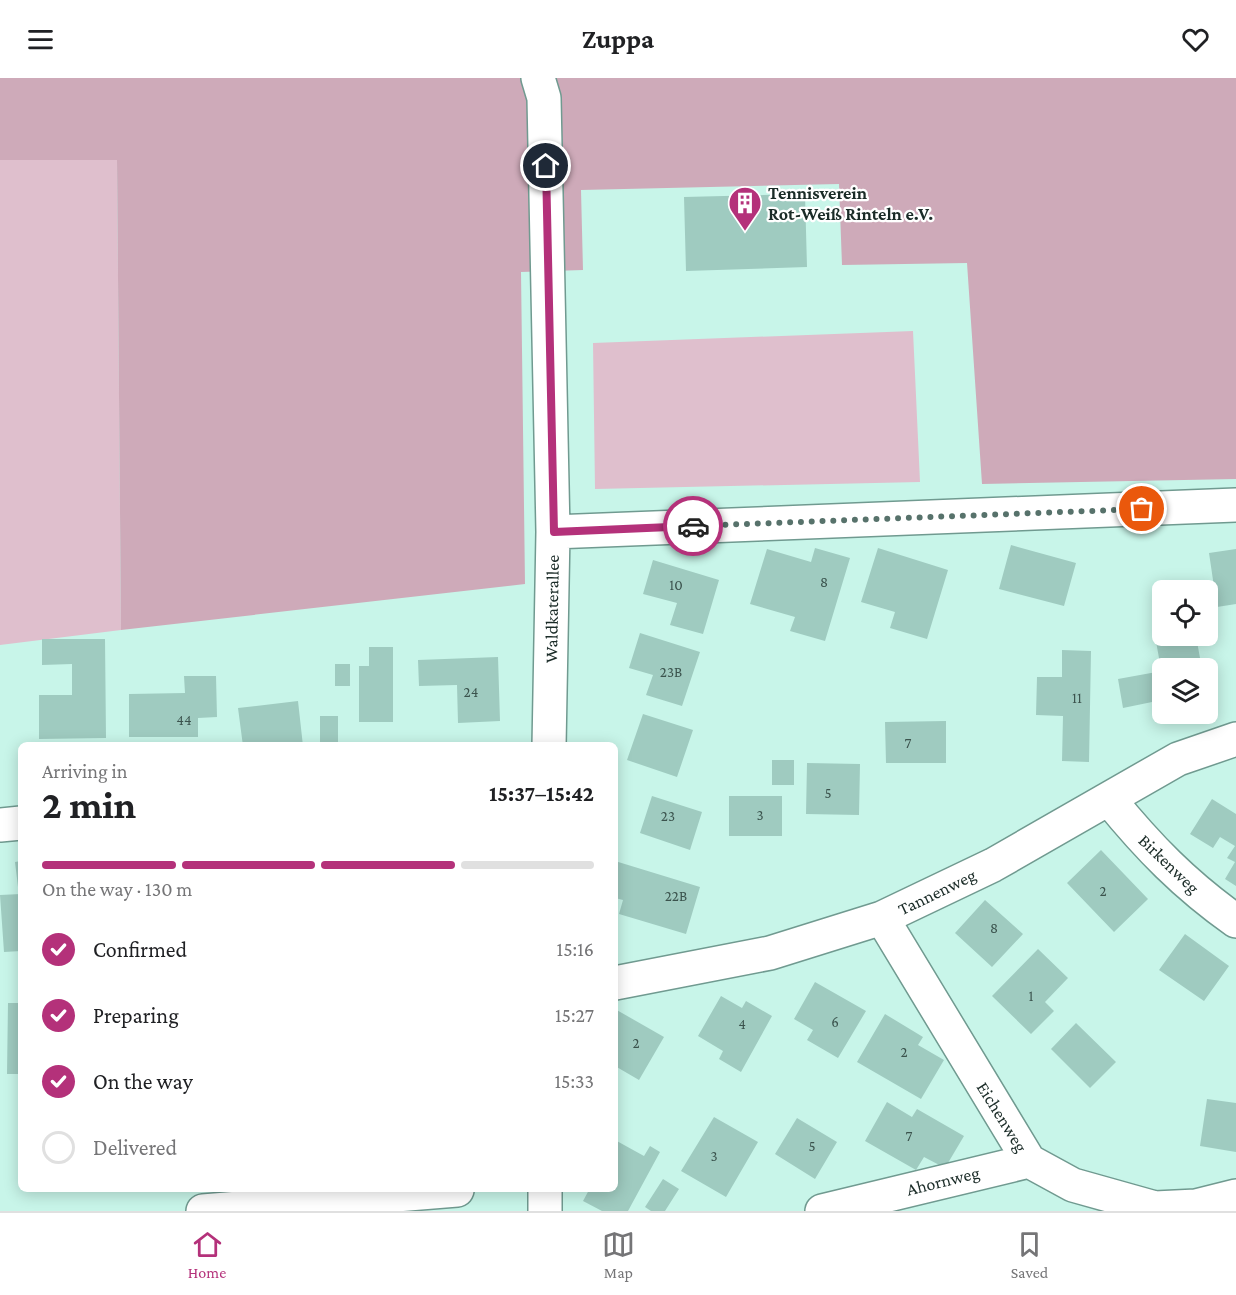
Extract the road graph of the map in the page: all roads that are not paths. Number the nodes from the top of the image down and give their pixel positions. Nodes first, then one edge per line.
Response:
1 (538, 78) edge
2 (1236, 505) edge
3 (554, 532) junction
4 (1236, 739) edge
5 (549, 742) edge
6 (1109, 799) junction
7 (18, 823) edge
8 (0, 825) edge
9 (882, 918) junction
10 (1236, 921) edge
11 (618, 982) edge
12 (1029, 1161) junction
13 (433, 1192) edge
14 (544, 1192) edge
15 (1236, 1196) edge
16 (203, 1211) edge
17 (545, 1211) edge
18 (822, 1211) edge

1 - 3 street, Waldkaterallee
2 - 3 street
3 - 5 street, Waldkaterallee
4 - 6 street, Tannenweg
6 - 9 street, Tannenweg
6 - 10 street, Birkenweg
7 - 8 street
9 - 11 street, Tannenweg
9 - 12 street, Eichenweg
12 - 15 street, Eichenweg
12 - 18 street, Ahornweg
13 - 16 street
14 - 17 street

